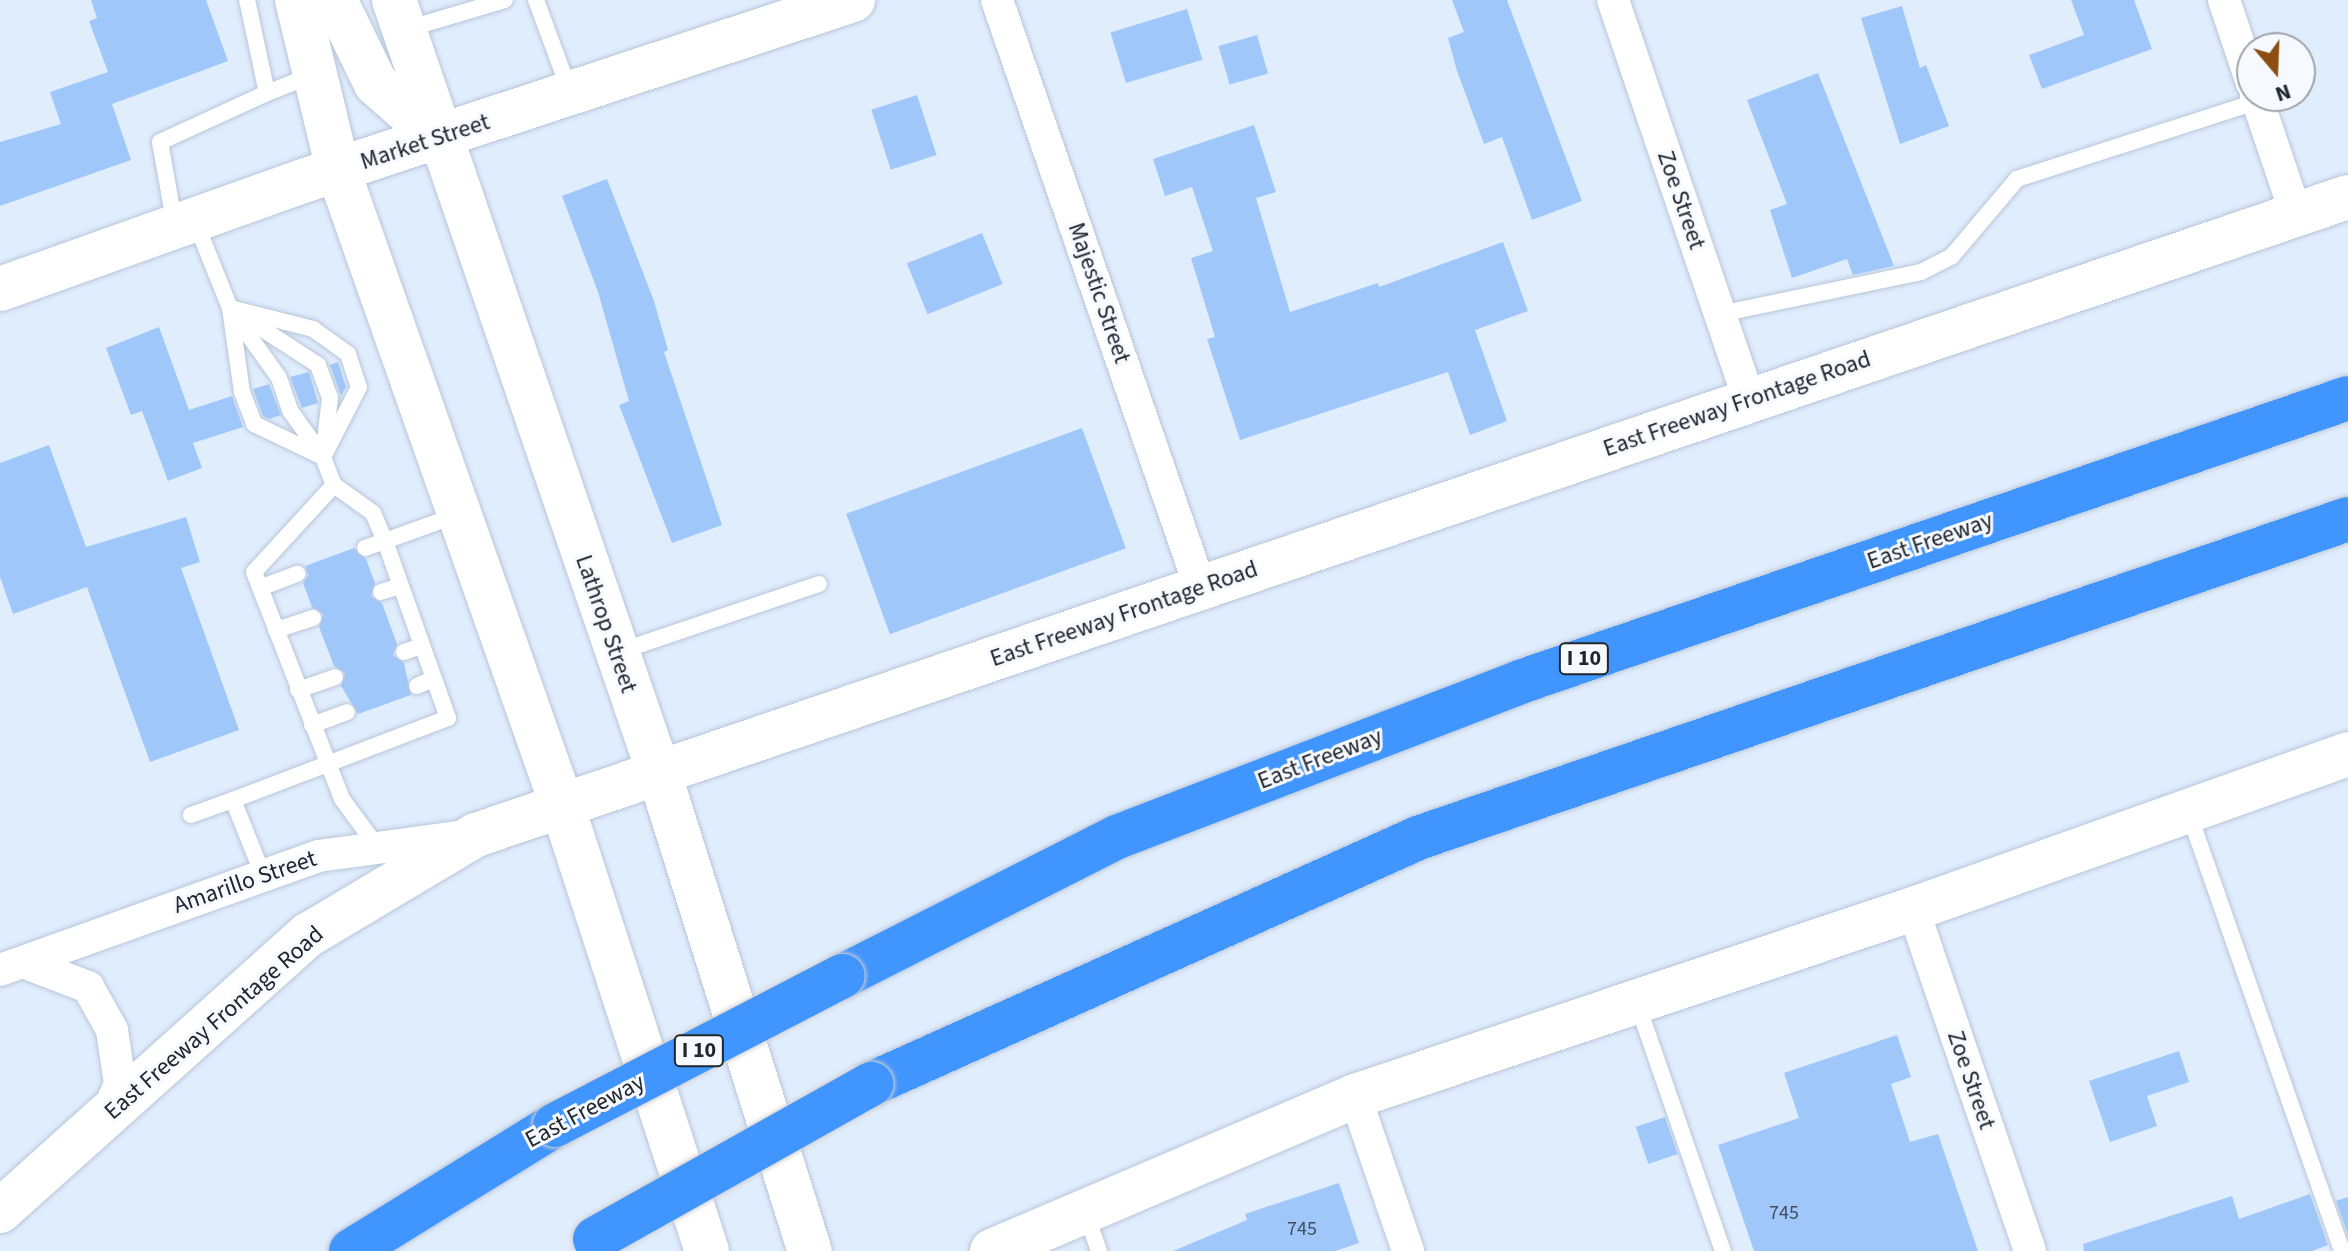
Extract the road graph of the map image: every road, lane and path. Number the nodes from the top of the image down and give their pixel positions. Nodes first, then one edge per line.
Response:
1 (247, 0) edge
2 (297, 0) edge
3 (335, 0) edge
4 (505, 0) edge
5 (536, 0) edge
6 (853, 0) edge
7 (997, 0) edge
8 (1613, 0) edge
9 (2224, 0) edge
10 (399, 15) edge
11 (2236, 36) edge
12 (314, 75) junction
13 (267, 93) junction
14 (571, 94) junction
15 (2236, 101) edge
16 (2261, 112) edge
17 (438, 138) junction
18 (338, 170) junction
19 (2348, 197) edge
20 (2296, 214) junction
21 (185, 223) junction
22 (0, 289) edge
23 (230, 308) junction
24 (1720, 314) junction
25 (2348, 398) edge
26 (1749, 399) junction
27 (323, 457) junction
28 (334, 485) junction
29 (460, 514) junction
30 (2348, 519) edge
31 (385, 541) junction
32 (365, 548) dead end
33 (297, 574) dead end
34 (819, 584) dead end
35 (400, 586) junction
36 (1200, 587) junction
37 (260, 588) junction
38 (381, 592) dead end
39 (313, 618) dead end
40 (276, 630) junction
41 (421, 646) junction
42 (404, 652) dead end
43 (616, 653) junction
44 (335, 677) dead end
45 (433, 679) junction
46 (417, 686) dead end
47 (298, 690) junction
48 (347, 712) dead end
49 (312, 725) junction
50 (2348, 754) edge
51 (326, 762) junction
52 (660, 776) junction
53 (233, 800) junction
54 (563, 808) junction
55 (2187, 809) junction
56 (191, 815) dead end
57 (476, 835) junction
58 (378, 848) junction
59 (263, 875) junction
60 (1913, 909) junction
61 (11, 966) edge
62 (1636, 999) junction
63 (1355, 1096) junction
64 (106, 1116) junction
65 (1084, 1208) junction
66 (0, 1211) edge
67 (1046, 1240) edge
68 (586, 1245) edge
69 (351, 1251) edge
70 (707, 1251) edge
71 (810, 1251) edge
72 (992, 1251) edge
73 (1099, 1251) edge
74 (1408, 1251) edge
75 (1723, 1251) edge
76 (2030, 1251) edge
77 (2342, 1251) edge

1 - 13 lane
2 - 12 main road
3 - 17 main road
4 - 10 lane
5 - 14 lane
6 - 14 main road, Market Street
7 - 36 street, Majestic Street
8 - 24 street, Zoe Street
9 - 11 street
10 - 17 main road, Lathrop Street
12 - 13 lane
12 - 18 main road
13 - 21 lane
14 - 17 main road, Market Street
15 - 24 lane
16 - 20 street
17 - 18 main road, Market Street
17 - 43 main road, Lathrop Street
18 - 21 main road, Market Street
18 - 29 main road
19 - 20 main road, East Freeway Frontage Road
20 - 26 main road, East Freeway Frontage Road
21 - 22 main road, Market Street
21 - 23 lane
23 - 27 lane
23 - 27 lane
23 - 27 lane
23 - 27 lane
24 - 26 street, Zoe Street
25 - 69 highway, East Freeway / I 10, bridge
26 - 36 main road, East Freeway Frontage Road
27 - 28 lane
28 - 31 lane
28 - 37 lane
29 - 31 lane
29 - 54 main road
30 - 68 highway, bridge
31 - 32 lane
31 - 35 lane
33 - 37 lane
34 - 43 lane
35 - 38 lane
35 - 41 lane
36 - 52 main road, East Freeway Frontage Road
37 - 40 lane
39 - 40 lane
40 - 47 lane
41 - 42 lane
41 - 45 lane
43 - 52 main road, Lathrop Street
44 - 47 lane
45 - 46 lane
45 - 51 lane
47 - 49 lane
48 - 49 lane
49 - 51 lane
50 - 55 main road
51 - 53 lane
51 - 58 lane
52 - 54 main road, East Freeway Frontage Road
52 - 71 main road, Lathrop Street
53 - 56 lane
53 - 59 lane
54 - 57 main road, East Freeway Frontage Road
54 - 70 main road
55 - 60 main road
55 - 77 lane
57 - 58 street, Amarillo Street
57 - 64 main road, East Freeway Frontage Road
58 - 59 street, Amarillo Street
59 - 61 street, Amarillo Street
60 - 62 main road
60 - 76 street, Zoe Street
61 - 64 street, Amarillo Street
62 - 63 main road
62 - 75 lane
63 - 65 main road
63 - 74 street
64 - 66 main road, East Freeway Frontage Road
65 - 67 main road
65 - 73 lane
67 - 72 main road

